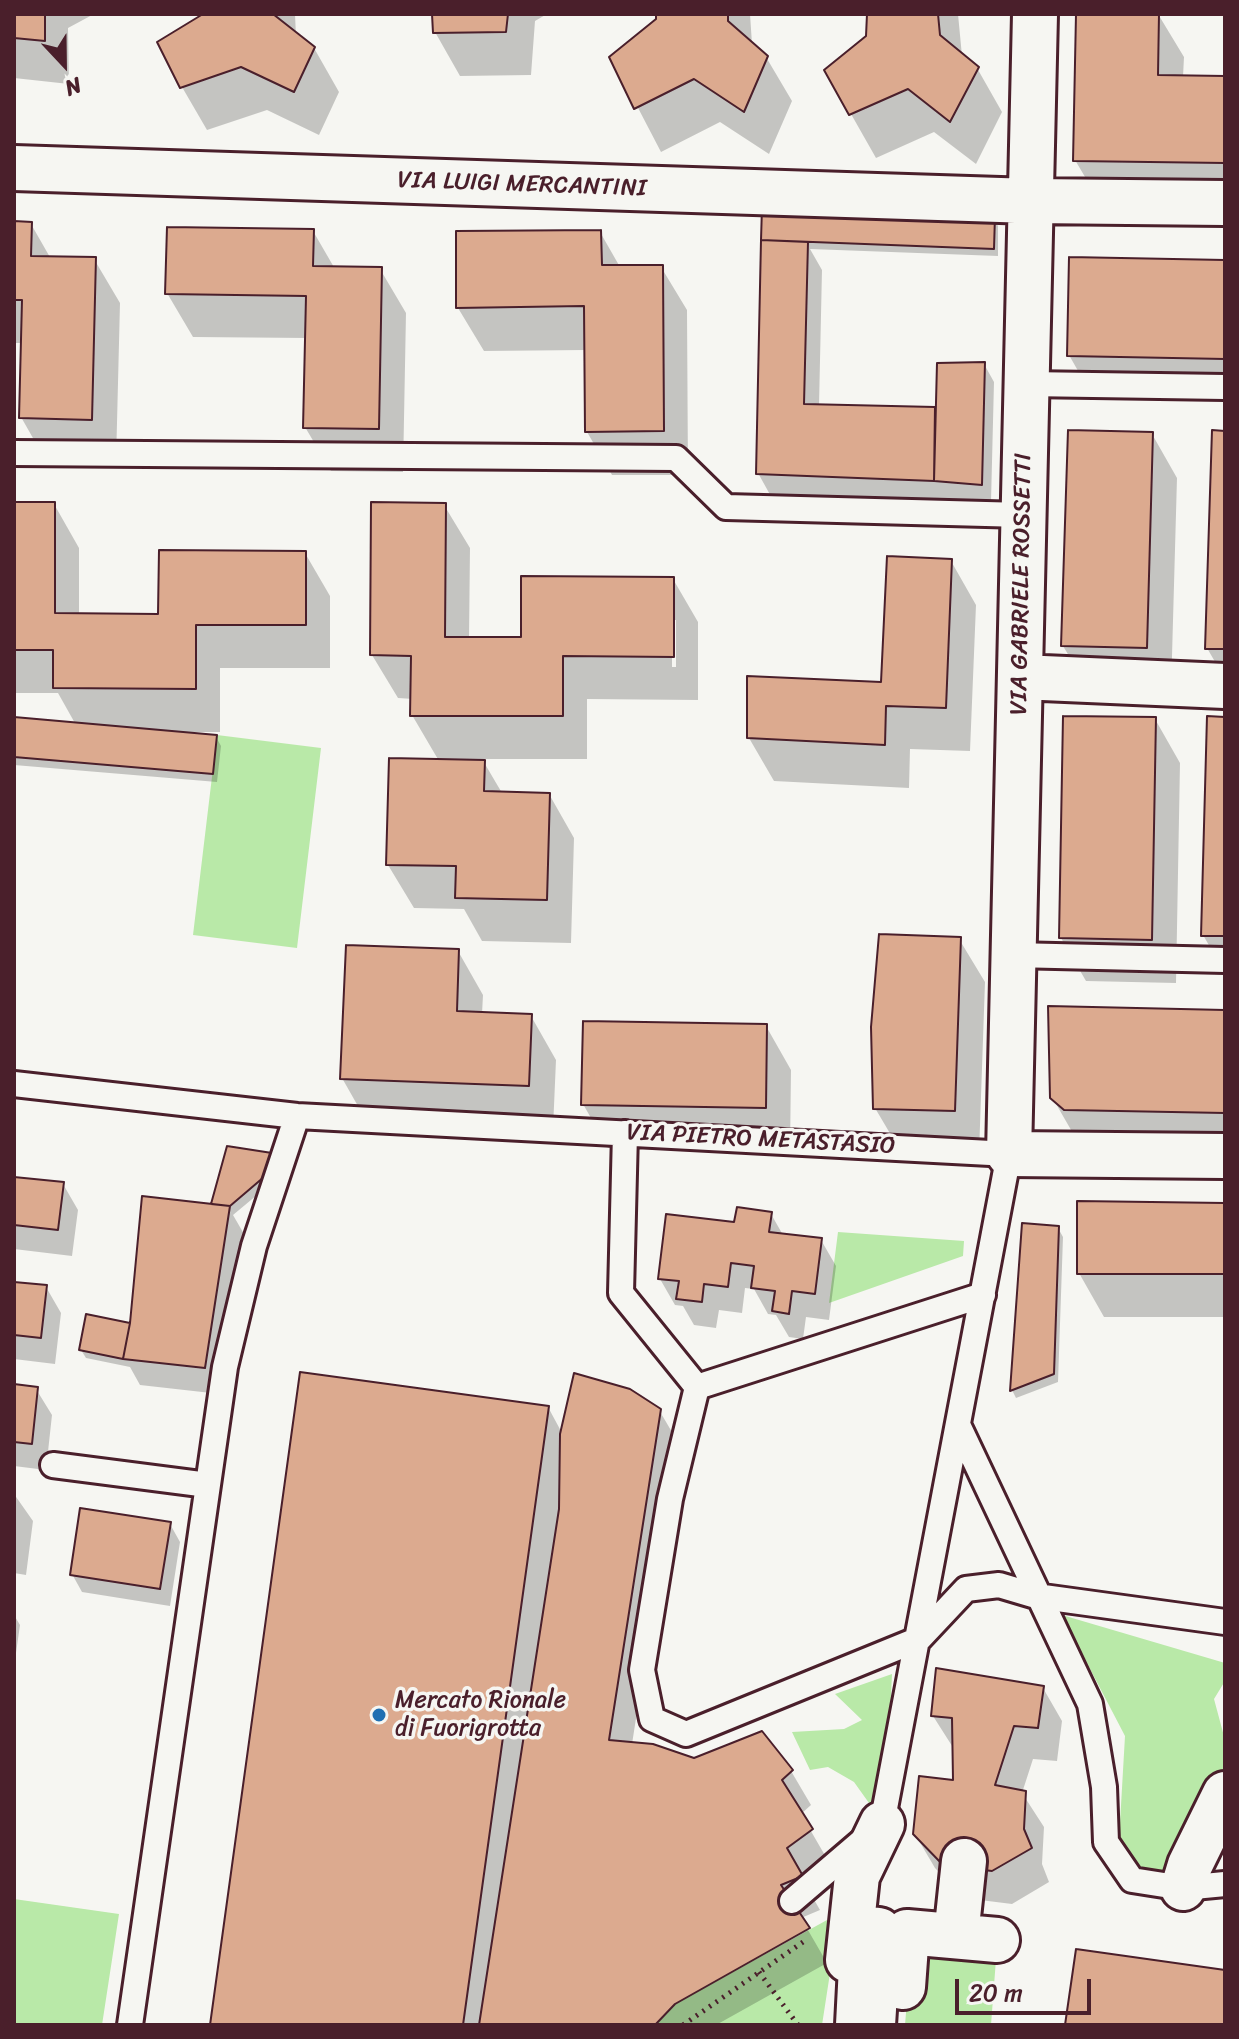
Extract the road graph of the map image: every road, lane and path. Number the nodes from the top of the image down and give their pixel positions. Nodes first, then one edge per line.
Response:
1 (1035, 14) edge
2 (14, 168) edge
3 (1031, 201) junction
4 (1225, 203) edge
5 (1027, 384) junction
6 (1225, 387) edge
7 (14, 453) edge
8 (1023, 515) junction
9 (1020, 677) junction
10 (1225, 686) edge
11 (1013, 955) junction
12 (1225, 960) edge
13 (14, 1084) edge
14 (297, 1116) junction
15 (625, 1133) junction
16 (1009, 1154) junction
17 (1225, 1156) edge
18 (983, 1295) junction
19 (697, 1387) junction
20 (959, 1427) junction
21 (53, 1465) dead end
22 (208, 1485) junction
23 (1036, 1596) junction
24 (1225, 1622) edge
25 (919, 1639) junction
26 (1225, 1794) edge
27 (882, 1824) junction
28 (964, 1861) dead end
29 (1204, 1886) edge
30 (792, 1901) dead end
31 (852, 1911) junction
32 (759, 1972) junction
33 (130, 2025) edge
34 (683, 2025) edge
35 (798, 2025) edge
36 (843, 2025) edge
37 (858, 2025) edge
38 (873, 2025) edge
39 (900, 2025) edge

1 - 3 street, VIA GABRIELE ROSSETTI
2 - 3 street, VIA LUIGI MERCANTINI
3 - 4 street, VIA LUIGI MERCANTINI
3 - 5 street, VIA GABRIELE ROSSETTI
5 - 6 lane
5 - 8 street, VIA GABRIELE ROSSETTI
7 - 8 lane
8 - 9 street, VIA GABRIELE ROSSETTI
9 - 10 street
9 - 11 street, VIA GABRIELE ROSSETTI
11 - 12 lane
11 - 16 street, VIA GABRIELE ROSSETTI
13 - 14 lane, VIA PIETRO METASTASIO
14 - 15 lane, VIA PIETRO METASTASIO
14 - 22 lane
15 - 16 lane, VIA PIETRO METASTASIO
15 - 19 lane
16 - 17 street, VIA PIETRO METASTASIO
16 - 18 lane
18 - 19 lane
18 - 20 lane
19 - 25 lane
20 - 23 lane
20 - 25 lane
21 - 22 lane
22 - 33 lane
23 - 24 lane
23 - 25 lane
23 - 29 lane
25 - 27 lane
26 - 29 street
27 - 30 lane
27 - 31 street
28 - 39 street
31 - 32 path
31 - 36 street
32 - 34 path
32 - 35 path
37 - 38 street

